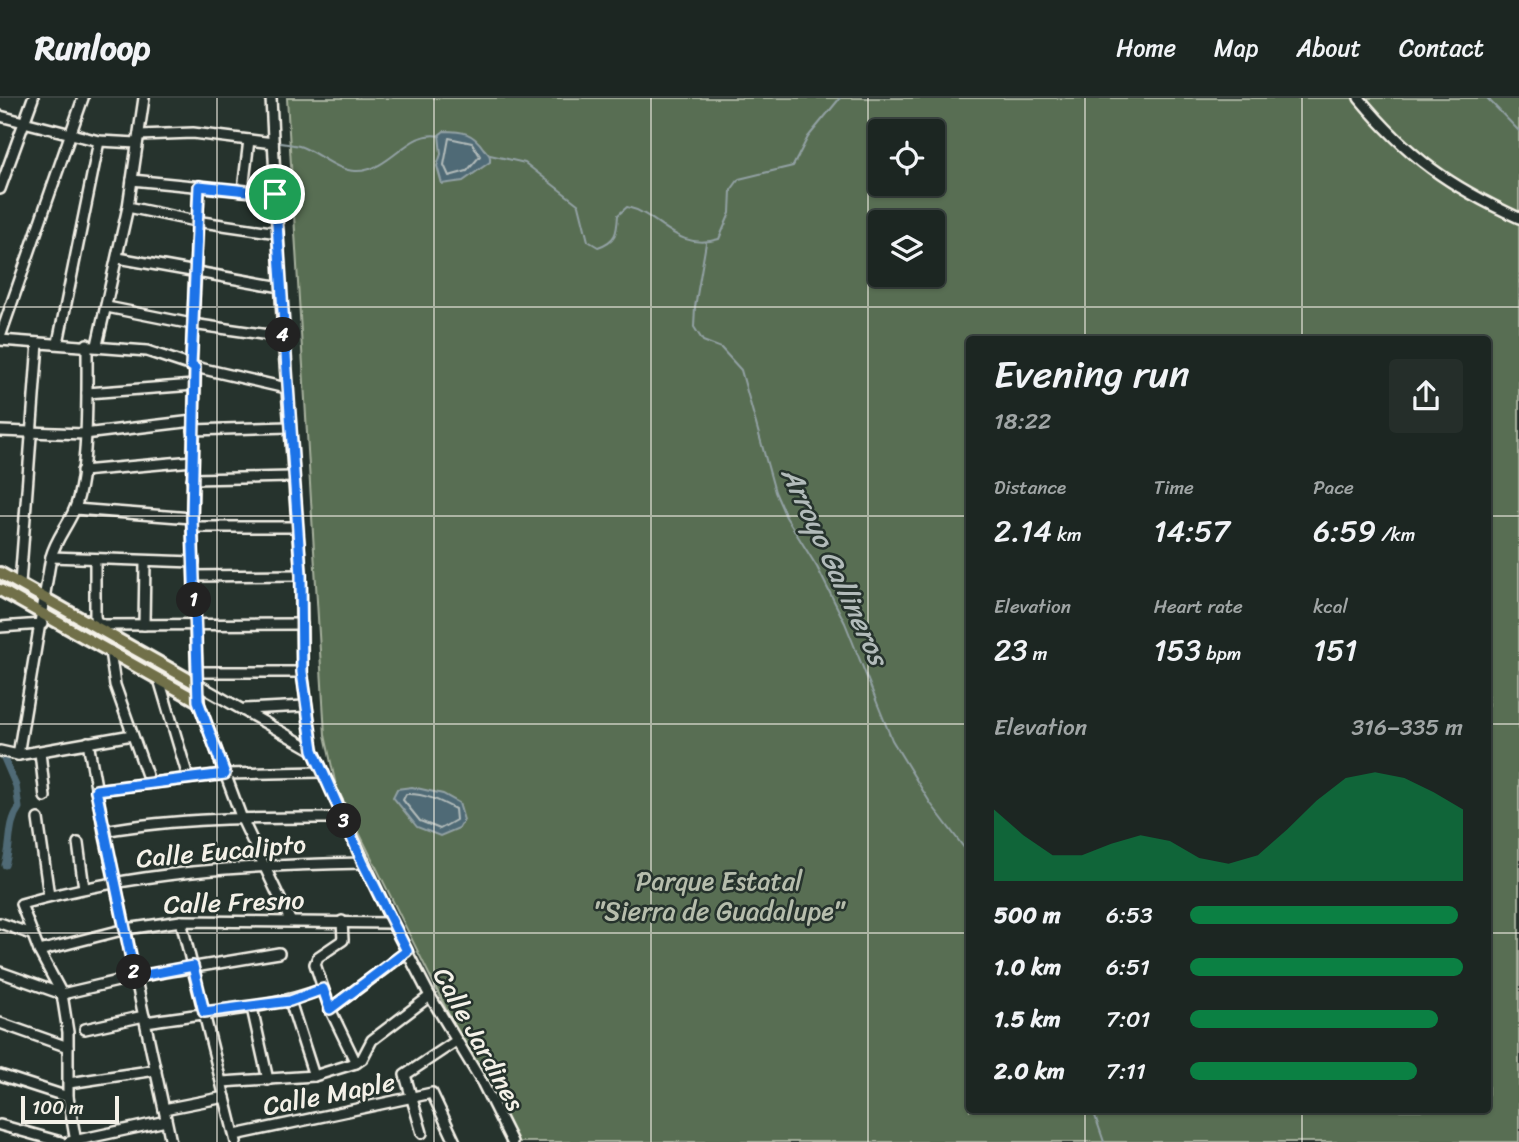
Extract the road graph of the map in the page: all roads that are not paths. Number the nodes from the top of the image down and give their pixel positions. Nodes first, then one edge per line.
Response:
1 (33, 98) edge
2 (83, 98) edge
3 (144, 98) edge
4 (271, 98) edge
5 (1359, 98) edge
6 (0, 116) edge
7 (23, 122) junction
8 (71, 133) junction
9 (138, 139) junction
10 (248, 140) junction
11 (99, 141) junction
12 (273, 142) junction
13 (132, 180) junction
14 (199, 186) junction
15 (0, 189) edge
16 (243, 190) junction
17 (275, 194) junction
18 (128, 207) junction
19 (1519, 218) edge
20 (195, 221) junction
21 (278, 233) junction
22 (118, 258) junction
23 (194, 272) junction
24 (281, 287) junction
25 (107, 307) junction
26 (192, 324) junction
27 (283, 337) junction
28 (0, 338) edge
29 (38, 343) junction
30 (58, 343) junction
31 (92, 345) junction
32 (193, 367) junction
33 (194, 385) junction
34 (286, 388) junction
35 (87, 393) junction
36 (193, 426) junction
37 (289, 427) junction
38 (0, 431) edge
39 (31, 432) junction
40 (84, 434) junction
41 (193, 461) junction
42 (82, 471) junction
43 (293, 477) junction
44 (192, 479) junction
45 (75, 509) junction
46 (192, 522) junction
47 (297, 527) junction
48 (51, 557) junction
49 (95, 559) junction
50 (145, 562) junction
51 (194, 562) junction
52 (0, 573) edge
53 (301, 575) junction
54 (194, 576) junction
55 (20, 584) junction
56 (0, 590) edge
57 (45, 599) junction
58 (43, 619) junction
59 (195, 624) junction
60 (302, 624) junction
61 (145, 625) junction
62 (0, 627) edge
63 (110, 651) junction
64 (197, 671) junction
65 (302, 672) junction
66 (159, 679) junction
67 (198, 684) junction
68 (198, 701) junction
69 (305, 705) junction
70 (243, 709) junction
71 (132, 735) junction
72 (88, 742) junction
73 (313, 750) junction
74 (40, 751) junction
75 (9, 754) edge
76 (321, 772) junction
77 (225, 774) junction
78 (188, 777) junction
79 (149, 781) junction
80 (96, 790) junction
81 (45, 797) dead end
82 (242, 818) junction
83 (342, 818) junction
84 (38, 819) dead end
85 (104, 831) junction
86 (78, 843) dead end
87 (363, 863) junction
88 (262, 864) junction
89 (115, 881) junction
90 (84, 888) junction
91 (49, 896) junction
92 (290, 920) junction
93 (181, 921) junction
94 (342, 921) junction
95 (0, 923) edge
96 (392, 923) junction
97 (126, 929) junction
98 (31, 934) junction
99 (39, 951) junction
100 (407, 951) junction
101 (279, 953) dead end
102 (193, 966) junction
103 (0, 972) edge
104 (135, 977) junction
105 (323, 989) junction
106 (62, 994) junction
107 (430, 996) junction
108 (290, 1001) junction
109 (253, 1008) junction
110 (330, 1009) junction
111 (204, 1012) junction
112 (145, 1019) junction
113 (0, 1023) edge
114 (85, 1029) dead end
115 (456, 1041) junction
116 (68, 1047) junction
117 (356, 1063) junction
118 (156, 1070) junction
119 (0, 1075) edge
120 (314, 1076) junction
121 (268, 1080) junction
122 (222, 1082) junction
123 (69, 1083) junction
124 (68, 1097) junction
125 (225, 1097) junction
126 (411, 1099) junction
127 (164, 1109) junction
128 (166, 1121) junction
129 (0, 1125) edge
130 (121, 1131) junction
131 (422, 1133) dead end
132 (235, 1139) edge
133 (61, 1142) edge
134 (69, 1142) edge
135 (76, 1142) edge
136 (124, 1142) edge
137 (171, 1142) edge
138 (453, 1142) edge
139 (512, 1142) edge

1 - 7 street
2 - 8 street
3 - 9 street
4 - 12 street, Calle Jardines
5 - 19 street
6 - 7 street
7 - 8 street
7 - 15 street
8 - 11 street
8 - 28 street
9 - 10 street
9 - 11 street
9 - 13 street
10 - 12 street
10 - 16 street
11 - 30 street
12 - 17 street, Calle Jardines
13 - 14 street
13 - 18 street
14 - 16 street
14 - 20 street
16 - 17 street
17 - 21 street, Calle Jardines
18 - 20 street
18 - 22 street
20 - 21 street
20 - 23 street
21 - 24 street, Calle Jardines
22 - 23 street
22 - 25 street
23 - 24 street
23 - 26 street
24 - 27 street, Calle Jardines
25 - 26 street
25 - 31 street
26 - 27 street
26 - 32 street
27 - 34 street, Calle Jardines
28 - 29 street
29 - 30 street
29 - 39 street
30 - 31 street
31 - 32 street
31 - 35 street
32 - 33 street
32 - 34 street
33 - 35 street
33 - 36 street
34 - 37 street, Calle Jardines
35 - 40 street
36 - 37 street
36 - 40 street
36 - 41 street
37 - 43 street, Calle Jardines
38 - 39 street
39 - 40 street
39 - 55 street
40 - 42 street
41 - 42 street
41 - 44 street
42 - 45 street
43 - 44 street
43 - 47 street, Calle Jardines
44 - 46 street
45 - 46 street
45 - 48 street
46 - 47 street
46 - 51 street
47 - 53 street, Calle Jardines
48 - 49 street
48 - 57 street
49 - 50 street
49 - 61 street
50 - 51 street
50 - 61 street
51 - 54 street
52 - 55 main road
53 - 54 street
53 - 60 street, Calle Jardines
54 - 59 street
55 - 57 main road
56 - 58 main road
57 - 58 street
57 - 67 main road
58 - 62 street
58 - 63 main road
58 - 75 street
59 - 60 street
59 - 61 street
59 - 64 street
60 - 65 street, Calle Jardines
63 - 66 main road
63 - 71 street
64 - 65 street
64 - 67 street
65 - 69 street, Calle Jardines
66 - 68 main road
66 - 78 street
67 - 68 main road
67 - 70 street
68 - 77 street
69 - 70 street
69 - 73 street, Calle Jardines
70 - 73 street
71 - 72 street
71 - 79 street
72 - 74 street
72 - 80 street
73 - 76 street, Calle Jardines
74 - 75 street
74 - 81 street
76 - 77 street
76 - 83 street, Calle Jardines
77 - 78 street
77 - 82 street
78 - 79 street
79 - 80 street
80 - 85 street
82 - 83 street
82 - 85 street
82 - 88 street
83 - 87 street, Calle Jardines
84 - 91 street
85 - 89 street
86 - 90 street
87 - 88 street, Calle Eucalipto
87 - 96 street, Calle Jardines
88 - 89 street, Calle Eucalipto
88 - 92 street
89 - 90 street, Calle Eucalipto
89 - 97 street
90 - 91 street, Calle Eucalipto
91 - 98 street, Calle Eucalipto
92 - 93 street, Calle Fresno
92 - 94 street, Calle Fresno
93 - 97 street, Calle Fresno
93 - 102 street
94 - 96 street, Calle Fresno
94 - 105 street
95 - 98 street
96 - 100 street, Calle Jardines
97 - 99 street, Calle Fresno
97 - 104 street
98 - 99 street
99 - 106 street
100 - 107 street, Calle Jardines
100 - 110 street
101 - 102 street
102 - 104 street
102 - 111 street
103 - 106 street
104 - 106 street
104 - 112 street
105 - 108 street
105 - 110 street
106 - 116 street
107 - 115 street, Calle Jardines
107 - 117 street
108 - 109 street
108 - 120 street
109 - 111 street
109 - 121 street
110 - 117 street
111 - 112 street
111 - 122 street
112 - 114 street
112 - 118 street
113 - 116 street
115 - 126 street
115 - 139 street, Calle Jardines
116 - 123 street
117 - 120 street
118 - 123 street
118 - 127 street
119 - 124 street
120 - 121 street
121 - 122 street
122 - 125 street
123 - 124 street
124 - 135 street
125 - 127 street
125 - 132 street
126 - 131 street
126 - 132 street, Calle Maple
126 - 138 street, Calle Maple
127 - 128 street
128 - 130 street
128 - 137 street
129 - 133 street
130 - 135 street
130 - 136 street
134 - 135 street

